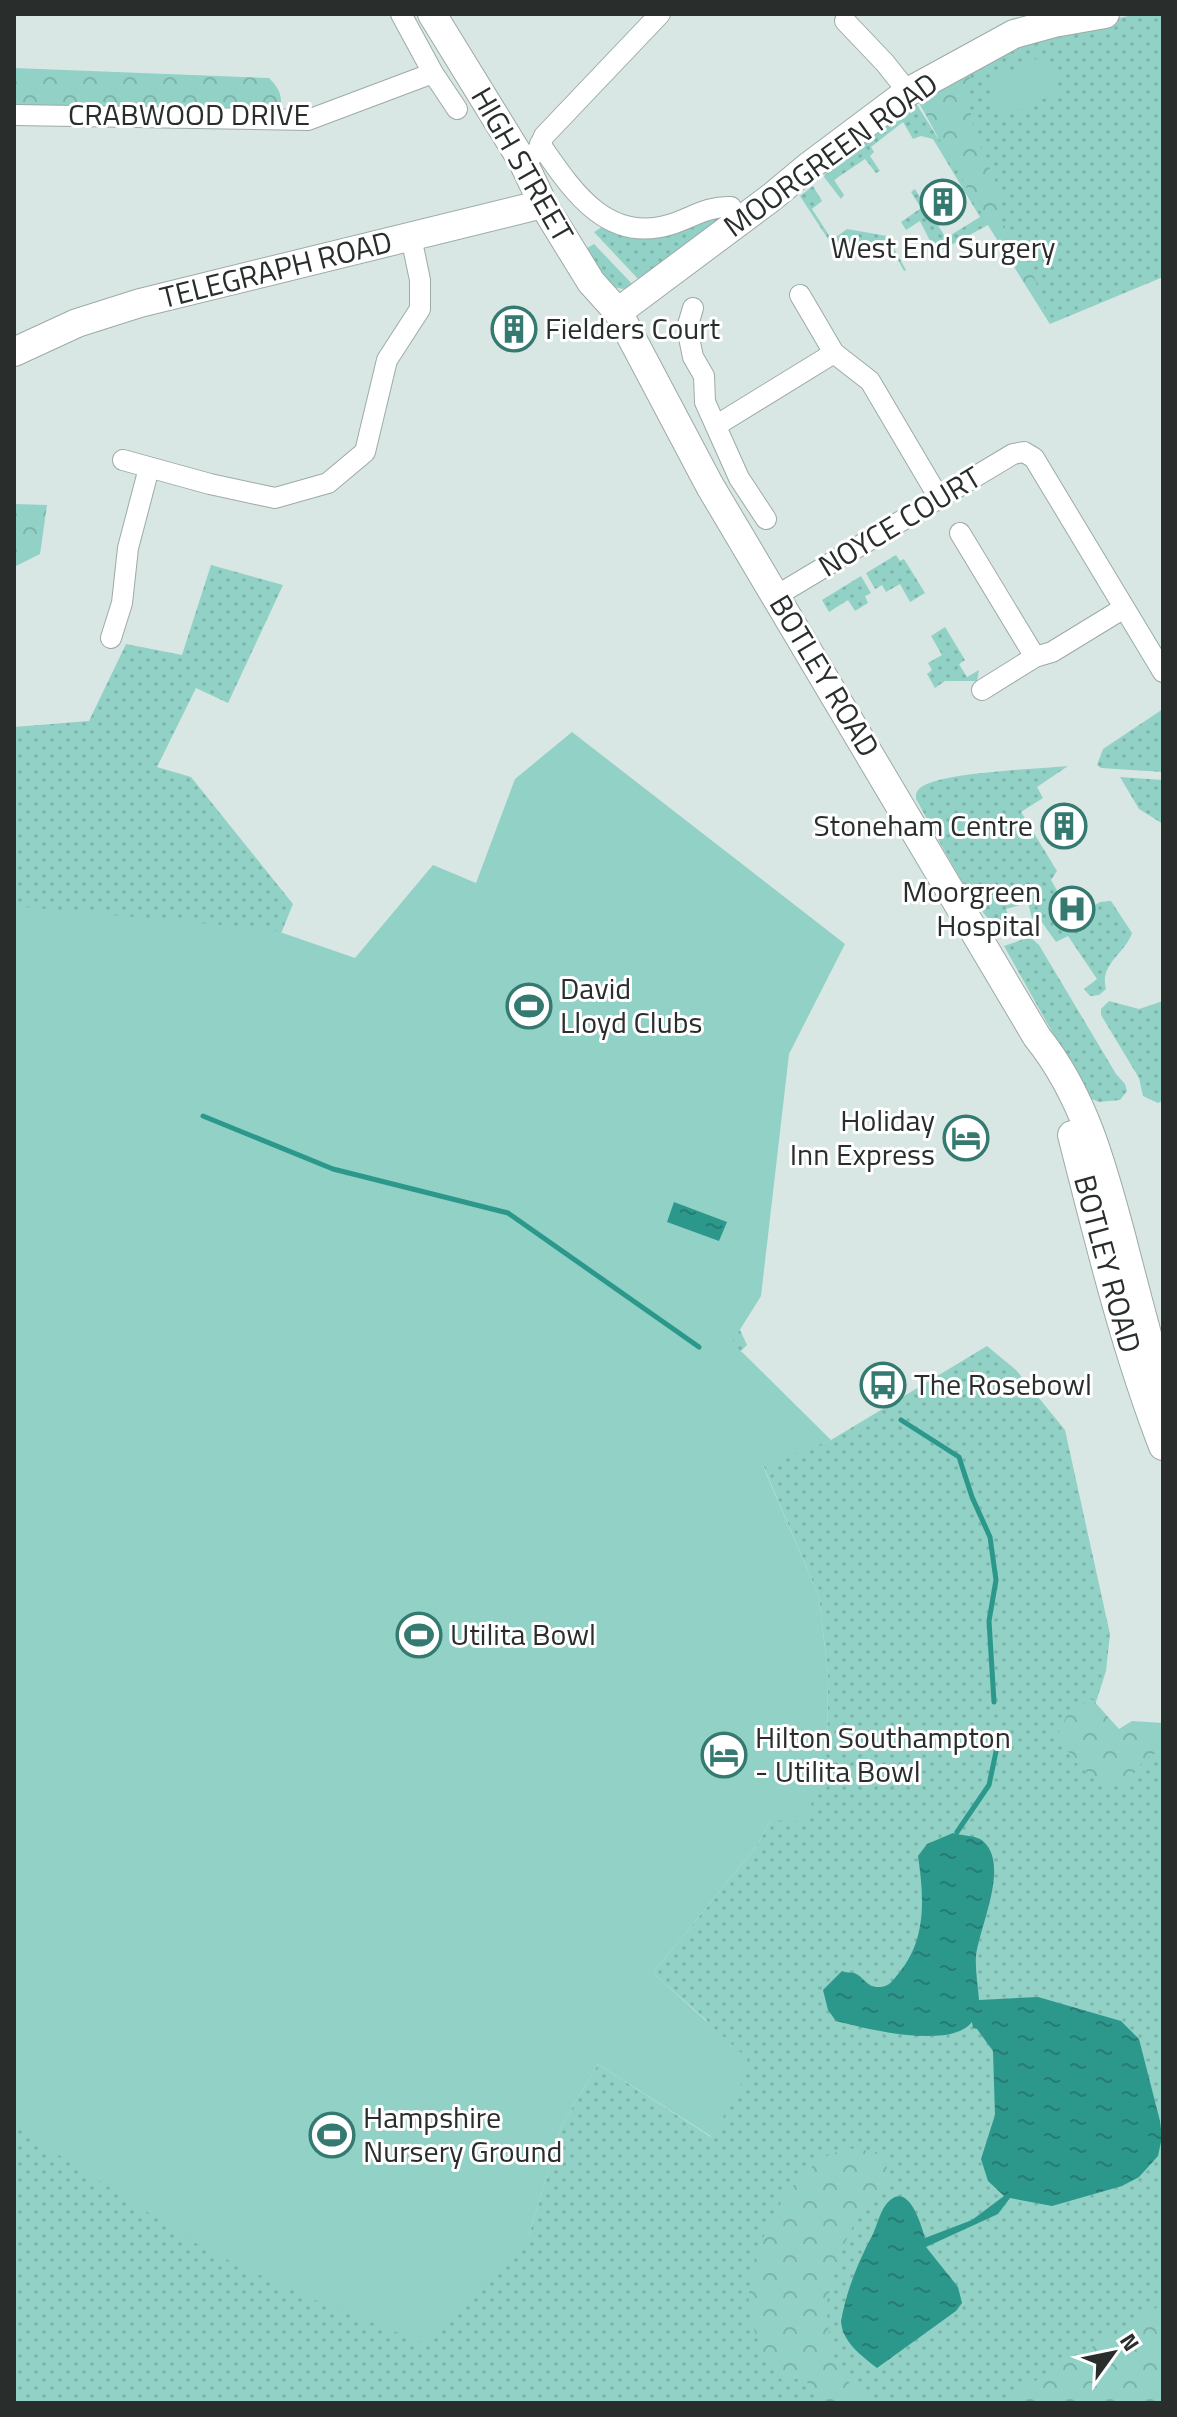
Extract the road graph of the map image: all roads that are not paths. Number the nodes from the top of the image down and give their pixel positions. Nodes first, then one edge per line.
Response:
1 (401, 14) edge
2 (432, 14) edge
3 (660, 14) edge
4 (1105, 14) edge
5 (1053, 19) edge
6 (845, 21) dead end
7 (433, 73) junction
8 (908, 92) junction
9 (457, 109) dead end
10 (14, 115) edge
11 (532, 153) junction
12 (543, 204) junction
13 (731, 207) dead end
14 (411, 237) junction
15 (800, 295) dead end
16 (693, 308) dead end
17 (618, 312) junction
18 (14, 352) edge
19 (834, 353) junction
20 (717, 425) junction
21 (123, 460) dead end
22 (149, 468) junction
23 (939, 498) junction
24 (766, 519) dead end
25 (960, 533) dead end
26 (776, 596) junction
27 (1124, 608) junction
28 (111, 638) dead end
29 (1035, 657) junction
30 (1163, 672) edge
31 (982, 690) dead end
32 (1037, 1037) junction
33 (1163, 1393) edge
34 (1163, 1446) edge

1 - 7 street
2 - 11 main road, HIGH STREET
3 - 11 street
4 - 5 main road, MOORGREEN ROAD
5 - 8 main road, MOORGREEN ROAD
6 - 8 street
7 - 9 street
7 - 10 street, CRABWOOD DRIVE
8 - 17 main road, MOORGREEN ROAD
11 - 12 main road, HIGH STREET
11 - 13 street
12 - 14 main road, TELEGRAPH ROAD
12 - 17 main road, HIGH STREET
14 - 18 main road, TELEGRAPH ROAD
14 - 22 street
15 - 19 street
16 - 20 street
17 - 26 main road, BOTLEY ROAD
19 - 20 street
19 - 23 street
20 - 24 street
21 - 22 street
22 - 28 street
23 - 26 street, NOYCE COURT
23 - 27 street, NOYCE COURT
25 - 29 street
26 - 32 main road, BOTLEY ROAD
27 - 29 street
27 - 30 street
29 - 31 street
32 - 33 main road, BOTLEY ROAD
32 - 34 main road, BOTLEY ROAD

